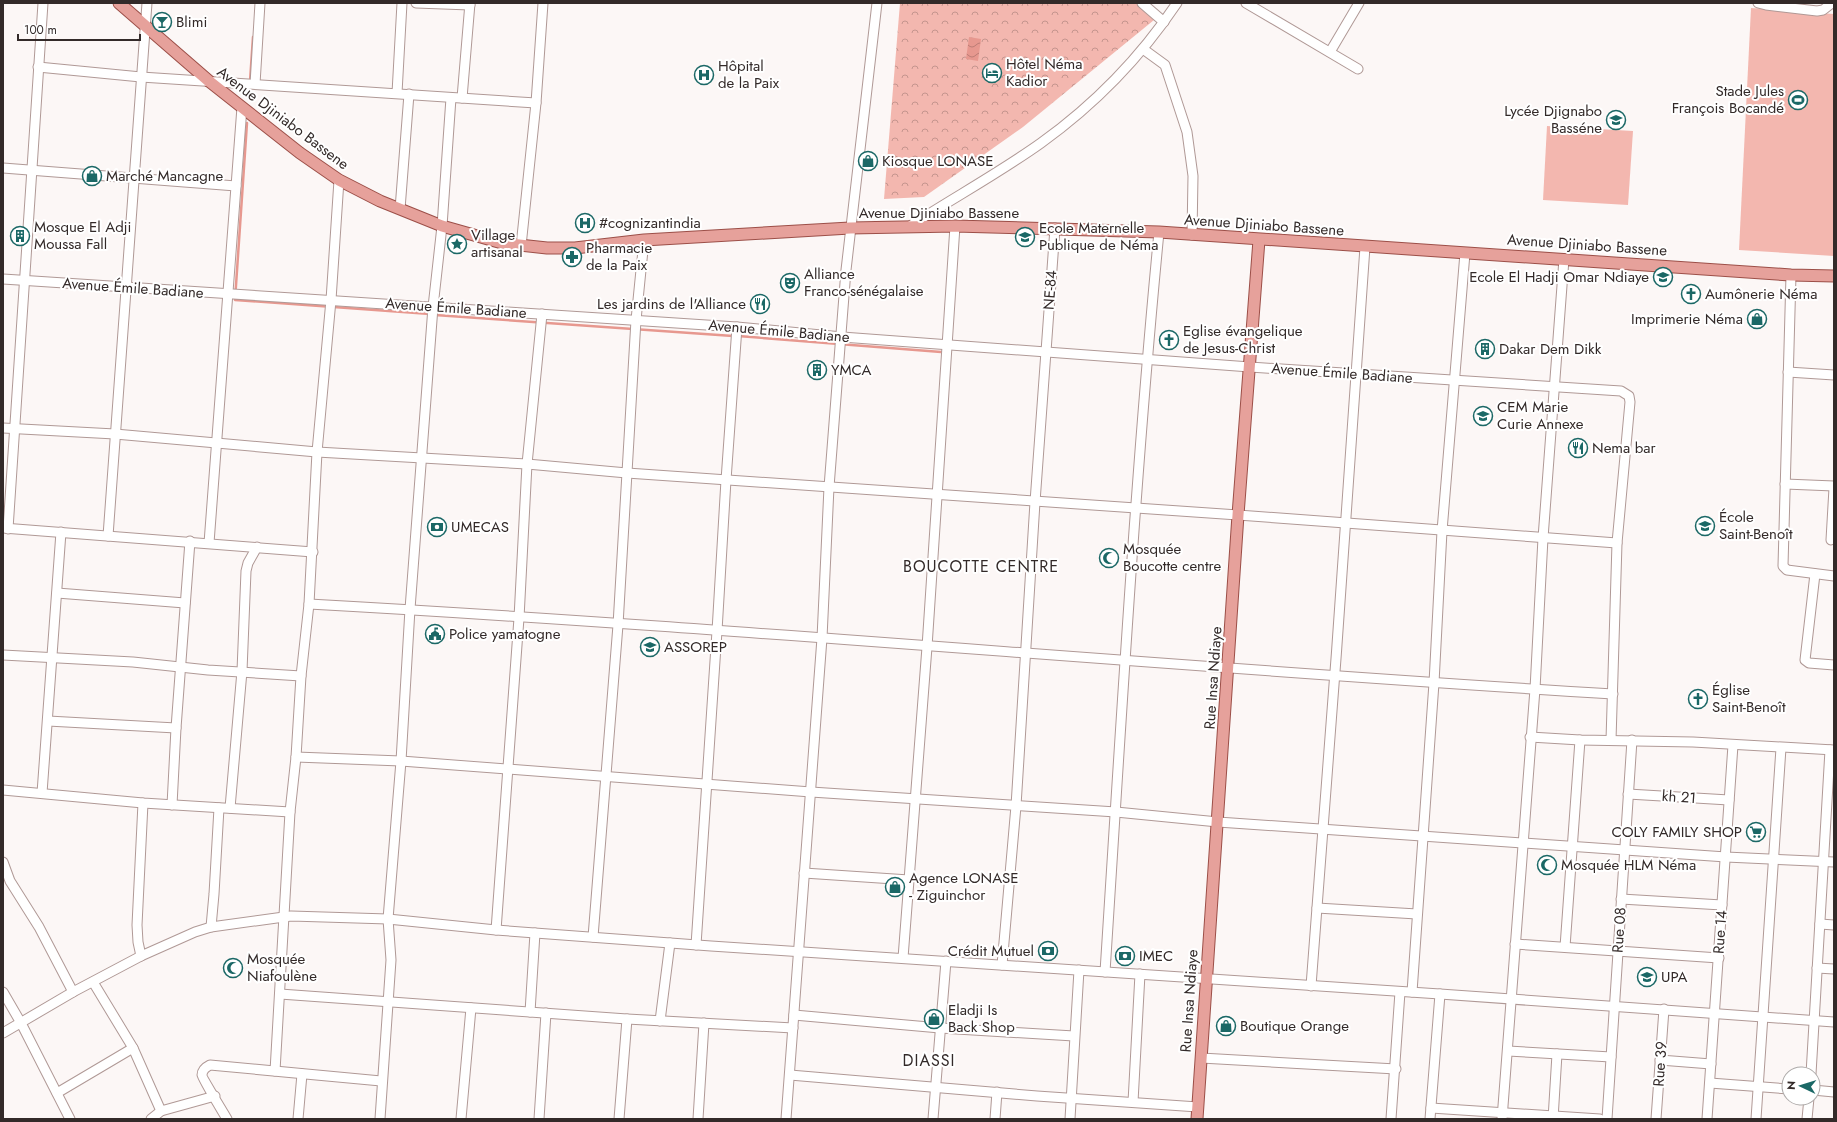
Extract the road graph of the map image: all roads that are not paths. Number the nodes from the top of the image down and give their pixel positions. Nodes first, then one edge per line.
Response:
1 (43, 3) edge
2 (119, 3) edge
3 (147, 3) edge
4 (260, 3) edge
5 (402, 3) edge
6 (416, 3) edge
7 (543, 3) edge
8 (877, 3) edge
9 (1142, 3) edge
10 (1177, 3) edge
11 (1246, 3) edge
12 (1359, 3) edge
13 (1758, 3) edge
14 (1832, 3) edge
15 (470, 4) edge
16 (1164, 22) junction
17 (144, 24) junction
18 (1143, 49) junction
19 (1330, 52) junction
20 (38, 68) junction
21 (1358, 69) dead end
22 (141, 77) junction
23 (210, 82) junction
24 (256, 84) junction
25 (397, 93) junction
26 (409, 94) junction
27 (451, 98) junction
28 (462, 98) junction
29 (536, 103) junction
30 (242, 107) junction
31 (3, 168) edge
32 (30, 170) junction
33 (135, 179) junction
34 (339, 180) junction
35 (236, 186) junction
36 (400, 209) junction
37 (442, 226) junction
38 (910, 226) junction
39 (955, 226) junction
40 (850, 228) junction
41 (1055, 228) junction
42 (1158, 232) junction
43 (1192, 235) junction
44 (644, 240) junction
45 (1259, 240) junction
46 (521, 246) junction
47 (1365, 246) junction
48 (1465, 253) junction
49 (1564, 259) junction
50 (1791, 275) junction
51 (1834, 276) edge
52 (3, 279) edge
53 (24, 281) junction
54 (127, 287) junction
55 (227, 294) junction
56 (332, 300) junction
57 (433, 308) junction
58 (542, 314) junction
59 (636, 320) junction
60 (737, 327) junction
61 (842, 337) junction
62 (948, 345) junction
63 (1046, 352) junction
64 (1146, 359) junction
65 (1250, 367) junction
66 (1788, 372) junction
67 (1357, 373) junction
68 (1834, 375) edge
69 (1455, 380) junction
70 (1555, 388) junction
71 (3, 428) edge
72 (14, 428) junction
73 (115, 434) junction
74 (216, 444) junction
75 (317, 452) junction
76 (422, 458) junction
77 (527, 464) junction
78 (626, 473) junction
79 (726, 480) junction
80 (1785, 484) junction
81 (830, 487) junction
82 (1834, 487) edge
83 (936, 495) junction
84 (1035, 502) junction
85 (1135, 508) junction
86 (1238, 515) junction
87 (1345, 523) junction
88 (5, 528) edge
89 (1442, 531) junction
90 (61, 532) junction
91 (108, 536) junction
92 (1543, 538) junction
93 (1831, 540) dead end
94 (190, 542) junction
95 (210, 543) junction
96 (1617, 543) junction
97 (257, 547) junction
98 (313, 552) junction
99 (1815, 574) junction
100 (1834, 576) edge
101 (57, 593) junction
102 (185, 603) junction
103 (309, 604) junction
104 (410, 610) junction
105 (519, 618) junction
106 (618, 624) junction
107 (717, 631) junction
108 (822, 638) junction
109 (927, 646) junction
110 (1025, 654) junction
111 (3, 655) edge
112 (52, 658) junction
113 (1124, 659) junction
114 (1834, 665) edge
115 (182, 666) junction
116 (1229, 668) junction
117 (242, 671) junction
118 (301, 676) junction
119 (1336, 677) junction
120 (1434, 683) junction
121 (1535, 689) junction
122 (1614, 694) junction
123 (48, 721) junction
124 (176, 728) junction
125 (1530, 737) junction
126 (1580, 740) junction
127 (1611, 740) junction
128 (1632, 740) junction
129 (1733, 745) junction
130 (1781, 748) junction
131 (1832, 750) edge
132 (296, 757) junction
133 (401, 761) junction
134 (508, 768) junction
135 (607, 776) junction
136 (706, 783) junction
137 (3, 790) edge
138 (811, 792) junction
139 (42, 793) junction
140 (1628, 794) junction
141 (915, 799) junction
142 (1730, 800) junction
143 (143, 803) junction
144 (172, 805) junction
145 (1016, 806) junction
146 (219, 808) junction
147 (230, 808) junction
148 (290, 812) junction
149 (1116, 812) junction
150 (1218, 822) junction
151 (1323, 829) junction
152 (1422, 836) junction
153 (1522, 842) junction
154 (1571, 845) junction
155 (1624, 849) junction
156 (1726, 857) junction
157 (1773, 860) junction
158 (3, 862) edge
159 (1824, 862) junction
160 (1834, 862) edge
161 (804, 872) junction
162 (909, 880) junction
163 (1621, 899) junction
164 (1722, 905) junction
165 (1317, 908) junction
166 (1416, 914) junction
167 (284, 916) junction
168 (388, 919) junction
169 (1820, 924) junction
170 (1834, 925) edge
171 (211, 927) junction
172 (496, 930) junction
173 (535, 933) junction
174 (593, 937) junction
175 (670, 943) junction
176 (1516, 944) junction
177 (696, 945) junction
178 (1565, 947) junction
179 (1617, 951) junction
180 (799, 952) junction
181 (141, 956) junction
182 (903, 958) junction
183 (1719, 958) junction
184 (946, 961) junction
185 (1002, 965) junction
186 (1817, 968) junction
187 (1834, 969) edge
188 (1080, 970) junction
189 (1105, 972) junction
190 (1140, 974) junction
191 (1206, 979) junction
192 (93, 982) junction
193 (1311, 986) junction
194 (3, 992) edge
195 (73, 992) junction
196 (1400, 992) junction
197 (1412, 992) junction
198 (280, 994) junction
199 (1440, 994) junction
200 (1511, 999) junction
201 (387, 1003) junction
202 (1614, 1006) junction
203 (471, 1008) junction
204 (1664, 1010) junction
205 (530, 1012) junction
206 (546, 1013) junction
207 (1715, 1013) junction
208 (794, 1015) junction
209 (1763, 1016) junction
210 (627, 1019) junction
211 (660, 1020) junction
212 (1814, 1021) junction
213 (1834, 1022) edge
214 (21, 1024) junction
215 (704, 1024) junction
216 (793, 1028) junction
217 (940, 1028) junction
218 (3, 1033) edge
219 (1074, 1036) junction
220 (133, 1048) junction
221 (1508, 1051) junction
222 (1557, 1054) junction
223 (1611, 1057) junction
224 (1201, 1058) junction
225 (1660, 1060) junction
226 (1711, 1064) junction
227 (1811, 1066) edge
228 (1396, 1068) junction
229 (275, 1071) junction
230 (302, 1074) junction
231 (790, 1075) junction
232 (382, 1081) junction
233 (1710, 1084) junction
234 (936, 1087) junction
235 (1758, 1087) junction
236 (1781, 1088) edge
237 (1821, 1091) edge
238 (997, 1092) junction
239 (1834, 1092) edge
240 (58, 1093) junction
241 (215, 1096) junction
242 (1071, 1099) junction
243 (1133, 1102) junction
244 (1808, 1106) edge
245 (1198, 1107) junction
246 (1431, 1108) junction
247 (161, 1111) junction
248 (1503, 1116) edge
249 (1553, 1118) edge
250 (70, 1119) edge
251 (152, 1119) edge
252 (227, 1119) edge
253 (298, 1119) edge
254 (380, 1119) edge
255 (461, 1119) edge
256 (540, 1119) edge
257 (619, 1119) edge
258 (698, 1119) edge
259 (786, 1119) edge
260 (933, 1119) edge
261 (995, 1119) edge
262 (1070, 1119) edge
263 (1197, 1119) edge
264 (1391, 1119) edge
265 (1430, 1119) edge
266 (1600, 1119) edge
267 (1607, 1119) edge
268 (1656, 1119) edge
269 (1707, 1119) edge
270 (1756, 1119) edge
271 (1807, 1119) edge

1 - 20 street
2 - 17 main road, Avenue Djiniabo Bassene
3 - 17 street
4 - 24 street
5 - 25 street
6 - 15 street
7 - 29 street
8 - 40 street
9 - 16 street
10 - 16 street
11 - 19 street
12 - 19 street
13 - 14 street
15 - 28 street
16 - 18 street
17 - 22 street
17 - 23 main road, Avenue Djiniabo Bassene
18 - 38 street
18 - 43 street
19 - 21 street
20 - 22 street
20 - 32 street
22 - 23 street
22 - 33 street
23 - 24 street
23 - 30 main road, Avenue Djiniabo Bassene
24 - 25 street
25 - 26 street
26 - 27 street
26 - 36 street
27 - 28 street
27 - 37 street
28 - 29 street
29 - 46 street
30 - 34 main road, Avenue Djiniabo Bassene
30 - 35 street
31 - 32 street
32 - 33 street
32 - 53 street
33 - 35 street
33 - 54 street
34 - 36 main road, Avenue Djiniabo Bassene
34 - 56 street
35 - 55 street
36 - 37 main road, Avenue Djiniabo Bassene
37 - 46 main road, Avenue Djiniabo Bassene
37 - 57 street
38 - 39 main road, Avenue Djiniabo Bassene
38 - 40 main road, Avenue Djiniabo Bassene
39 - 41 main road, Avenue Djiniabo Bassene
39 - 62 street
40 - 44 main road, Avenue Djiniabo Bassene
40 - 61 street
41 - 42 main road, Avenue Djiniabo Bassene
41 - 63 street, NE-84
42 - 43 main road, Avenue Djiniabo Bassene
42 - 64 street
43 - 45 main road, Avenue Djiniabo Bassene
44 - 46 main road, Avenue Djiniabo Bassene
44 - 59 street
45 - 47 main road, Avenue Djiniabo Bassene
45 - 65 main road, Rue Insa Ndiaye
47 - 48 main road, Avenue Djiniabo Bassene
47 - 67 street
48 - 49 main road, Avenue Djiniabo Bassene
48 - 69 street
49 - 50 main road, Avenue Djiniabo Bassene
49 - 70 street
50 - 51 main road, Avenue Djiniabo Bassene
50 - 66 street
52 - 53 street, Avenue Émile Badiane
53 - 54 street, Avenue Émile Badiane
53 - 72 street
54 - 55 street, Avenue Émile Badiane
54 - 73 street
55 - 56 street, Avenue Émile Badiane
55 - 74 street
56 - 57 street, Avenue Émile Badiane
56 - 75 street
57 - 58 street, Avenue Émile Badiane
57 - 76 street
58 - 59 street, Avenue Émile Badiane
58 - 77 street
59 - 60 street, Avenue Émile Badiane
59 - 78 street
60 - 61 street, Avenue Émile Badiane
60 - 79 street
61 - 62 street, Avenue Émile Badiane
61 - 81 street
62 - 63 street, Avenue Émile Badiane
62 - 83 street
63 - 64 street, Avenue Émile Badiane
63 - 84 street, NE-84
64 - 65 street, Avenue Émile Badiane
64 - 85 street
65 - 67 street, Avenue Émile Badiane
65 - 86 main road, Rue Insa Ndiaye
66 - 68 street
66 - 80 street
67 - 69 street, Avenue Émile Badiane
67 - 87 street
69 - 70 street, Avenue Émile Badiane
69 - 89 street
70 - 92 street
70 - 96 street, Avenue Émile Badiane
71 - 72 street
72 - 73 street
72 - 88 street
73 - 74 street
73 - 91 street
74 - 75 street
74 - 95 street
75 - 76 street
75 - 98 street
76 - 77 street
76 - 104 street
77 - 78 street
77 - 105 street
78 - 79 street
78 - 106 street
79 - 81 street
79 - 107 street
80 - 82 street
80 - 99 street
81 - 83 street
81 - 108 street
82 - 93 street
83 - 84 street
83 - 109 street
84 - 85 street
84 - 110 street, NE-84
85 - 86 street
85 - 113 street
86 - 87 street
86 - 116 main road, Rue Insa Ndiaye
87 - 89 street
87 - 119 street
88 - 90 street
89 - 92 street
89 - 120 street
90 - 91 street
90 - 101 street
91 - 94 street
92 - 96 street
92 - 121 street
94 - 95 street
94 - 102 street
95 - 97 street
96 - 122 street
97 - 98 street
97 - 117 street
98 - 103 street
99 - 100 street
99 - 114 street
101 - 102 street
101 - 112 street
102 - 115 street
103 - 104 street
103 - 118 street
104 - 105 street
104 - 133 street
105 - 106 street
105 - 134 street
106 - 107 street
106 - 135 street
107 - 108 street
107 - 136 street
108 - 109 street
108 - 138 street
109 - 110 street
109 - 141 street
110 - 113 street
110 - 145 street, NE-84
111 - 112 street
112 - 115 street
112 - 123 street
113 - 116 street
113 - 149 street
115 - 117 street
115 - 124 street
116 - 119 street
116 - 150 main road, Rue Insa Ndiaye
117 - 118 street
117 - 147 street
118 - 132 street
119 - 120 street
119 - 151 street
120 - 121 street
120 - 152 street
121 - 122 street
121 - 125 street
122 - 127 street
123 - 124 street
123 - 139 street
124 - 144 street
125 - 126 street
125 - 153 street
126 - 127 street
126 - 154 street
127 - 128 street
128 - 129 street
128 - 140 street, Rue 08
129 - 130 street
129 - 142 street, Rue 14
130 - 131 street
130 - 157 street
131 - 159 street
132 - 133 street
132 - 148 street
133 - 134 street
133 - 168 street
134 - 135 street
134 - 172 street
135 - 136 street
135 - 174 street
136 - 138 street
136 - 177 street
137 - 139 street
138 - 141 street
138 - 161 street
139 - 143 street
140 - 142 street, kh 21
140 - 155 street, Rue 08
141 - 145 street
141 - 162 street
142 - 156 street, Rue 14
143 - 144 street
143 - 181 street
144 - 146 street
145 - 149 street
145 - 185 street, NE-84
146 - 147 street
146 - 171 street
147 - 148 street
148 - 167 street
149 - 150 street
149 - 189 street
150 - 151 street
150 - 191 main road, Rue Insa Ndiaye
151 - 152 street
151 - 165 street
152 - 153 street
152 - 166 street
153 - 154 street
153 - 176 street
154 - 155 street
154 - 178 street
155 - 156 street
155 - 163 street, Rue 08
156 - 157 street
156 - 164 street, Rue 14
157 - 159 street
157 - 209 street
158 - 195 street
159 - 160 street
159 - 169 street
161 - 162 street
161 - 180 street
162 - 182 street
163 - 164 street
163 - 179 street, Rue 08
164 - 183 street, Rue 14
165 - 166 street
165 - 193 street
166 - 197 street
167 - 168 street
167 - 171 street
167 - 198 street
168 - 172 street
168 - 201 street
169 - 170 street
169 - 186 street
171 - 181 street
172 - 173 street
173 - 174 street
173 - 205 street
174 - 175 street
175 - 177 street
175 - 211 street
176 - 178 street
176 - 200 street
177 - 180 street
178 - 179 street
179 - 183 street
179 - 202 street, Rue 08
180 - 182 street
180 - 208 street
181 - 192 street
182 - 184 street
183 - 207 street, Rue 14
184 - 185 street
184 - 217 street
185 - 188 street
186 - 187 street
186 - 212 street
188 - 189 street
188 - 219 street
189 - 190 street
190 - 191 street
190 - 243 street
191 - 193 street
191 - 224 main road, Rue Insa Ndiaye
192 - 195 street
192 - 220 street
193 - 196 street
194 - 214 street
195 - 214 street
196 - 197 street
196 - 228 street
197 - 199 street
198 - 201 street
198 - 229 street
199 - 200 street
199 - 246 street
200 - 202 street
200 - 221 street
201 - 203 street
201 - 232 street
202 - 204 street
202 - 223 street, Rue 08
203 - 205 street
203 - 255 street
204 - 207 street
204 - 225 street, Rue 39
205 - 206 street
206 - 210 street
206 - 256 street
207 - 209 street
207 - 226 street, Rue 14
208 - 216 street
208 - 217 street
209 - 212 street
209 - 235 street
210 - 211 street
210 - 257 street
211 - 215 street
212 - 213 street
212 - 227 street
214 - 218 street
214 - 240 street
215 - 216 street
215 - 258 street
216 - 231 street
217 - 219 street
217 - 234 street
219 - 242 street
220 - 240 street
220 - 247 street
221 - 222 street
221 - 248 street
222 - 223 street
222 - 249 street
223 - 267 street, Rue 08
224 - 228 street
224 - 245 main road, Rue Insa Ndiaye
225 - 226 street
225 - 268 street, Rue 39
226 - 233 street, Rue 14
228 - 264 street
229 - 230 street
229 - 241 street
230 - 232 street
230 - 253 street
231 - 234 street
231 - 259 street
232 - 254 street
233 - 235 street
233 - 269 street, Rue 14
234 - 238 street
234 - 260 street
235 - 236 street
235 - 270 street
237 - 239 street
238 - 242 street
238 - 261 street
240 - 250 street
241 - 247 street
241 - 252 street
242 - 243 street
242 - 262 street
243 - 245 street
244 - 271 street
245 - 263 main road, Rue Insa Ndiaye
246 - 248 street
246 - 265 street
247 - 251 street
248 - 249 street
249 - 266 street

